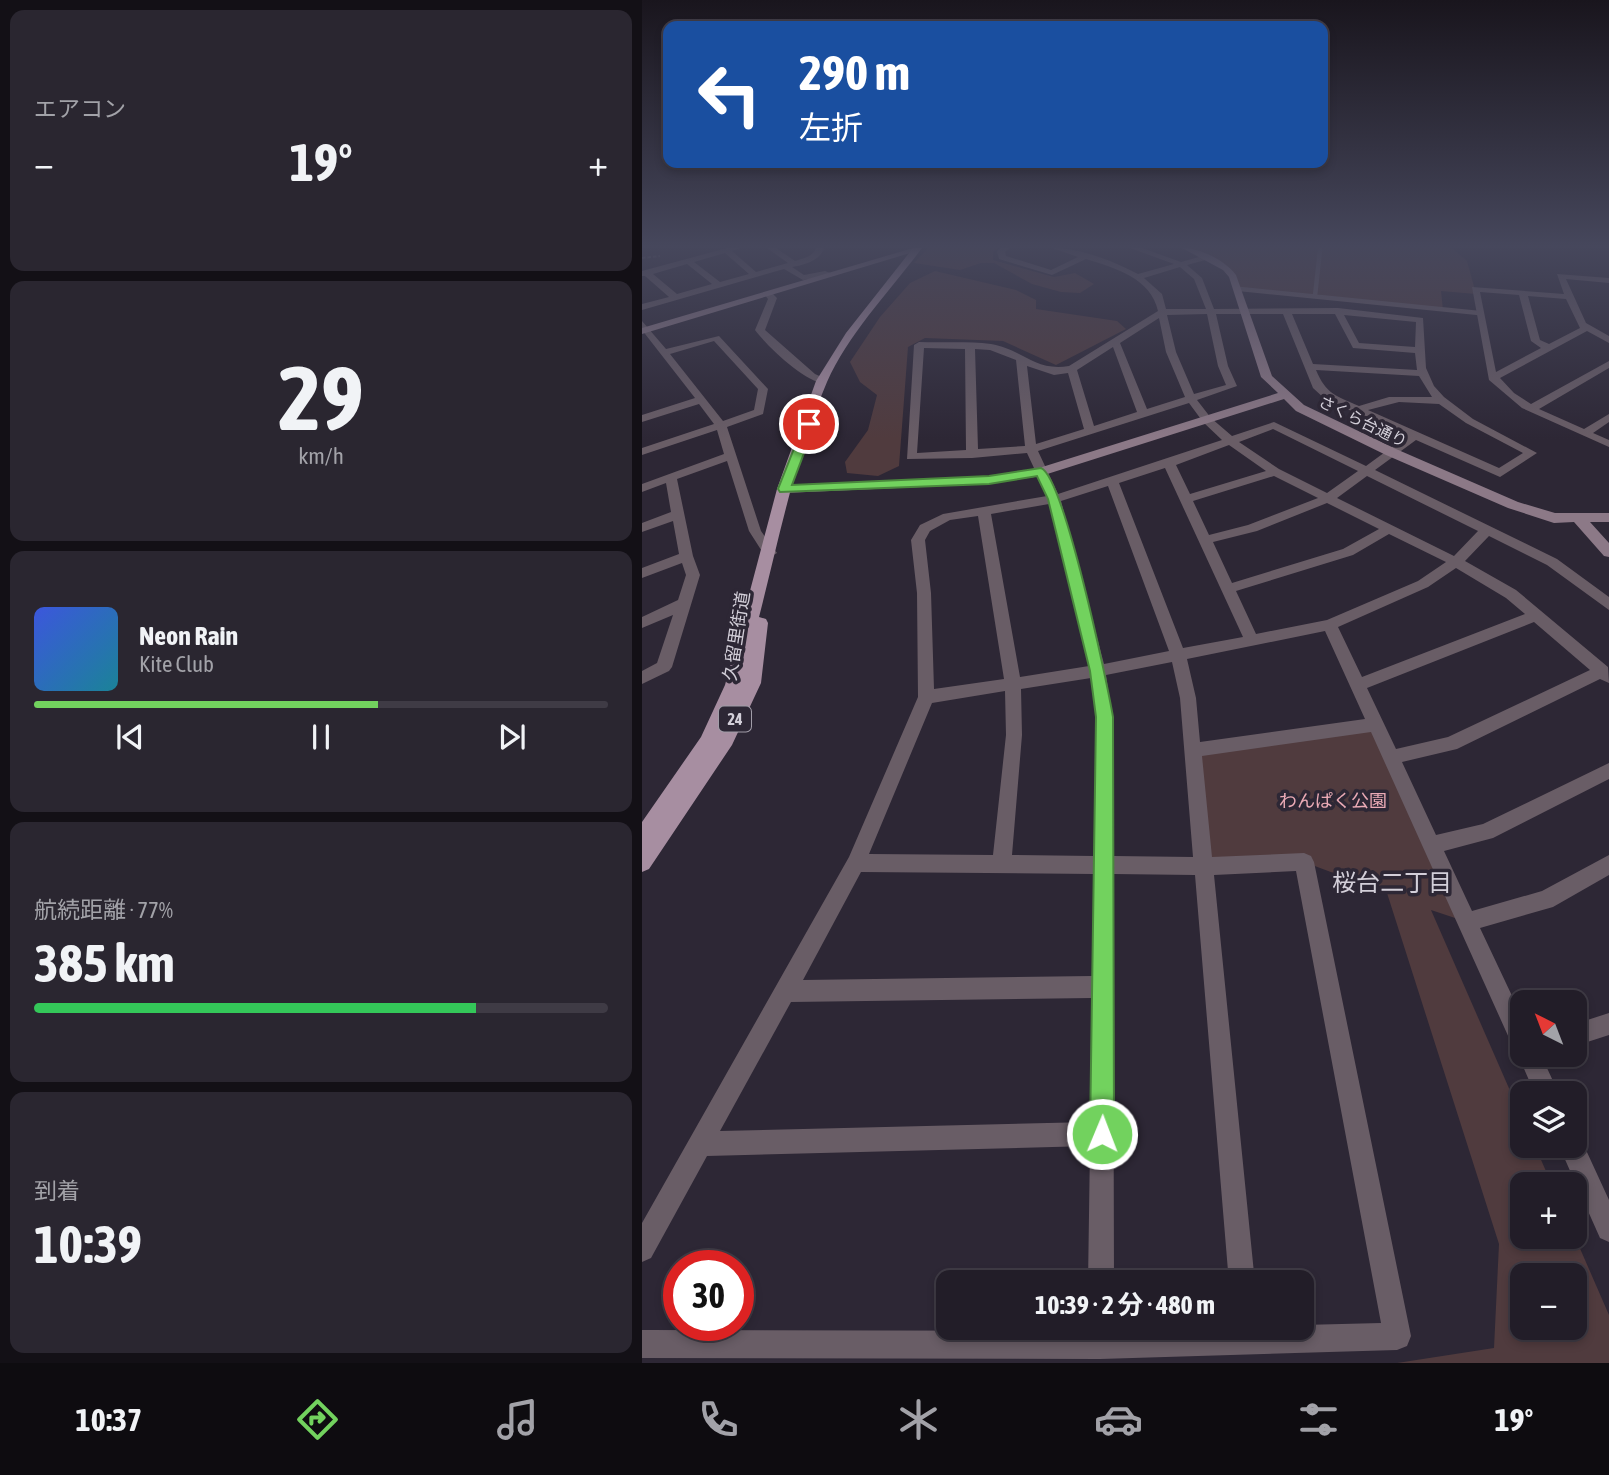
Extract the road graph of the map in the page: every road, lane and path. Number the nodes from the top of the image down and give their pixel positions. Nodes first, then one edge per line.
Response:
1 (1210, 311) edge
2 (1245, 311) edge
3 (1286, 311) edge
4 (1338, 311) edge
5 (704, 312) edge
6 (767, 312) edge
7 (868, 312) edge
8 (1162, 312) junction
9 (1181, 312) edge
10 (1344, 312) edge
11 (1466, 312) edge
12 (1528, 312) edge
13 (1574, 312) edge
14 (1479, 313) joint
15 (644, 328) edge
16 (1586, 328) junction
17 (1609, 340) edge
18 (1116, 341) junction
19 (970, 345) junction
20 (1548, 348) junction
21 (1421, 350) junction
22 (666, 352) junction
23 (1021, 359) junction
24 (1609, 364) edge
25 (1310, 366) junction
26 (1072, 369) junction
27 (1423, 373) junction
28 (1493, 378) junction
29 (822, 381) junction
30 (1284, 395) junction
31 (703, 399) junction
32 (1191, 399) junction
33 (1442, 401) junction
34 (1533, 408) junction
35 (1358, 411) junction
36 (1142, 414) junction
37 (1609, 417) edge
38 (642, 418) edge
39 (1207, 420) junction
40 (721, 425) junction
41 (1090, 431) junction
42 (1585, 433) junction
43 (1414, 436) junction
44 (1229, 440) junction
45 (1609, 444) edge
46 (1031, 449) junction
47 (642, 452) edge
48 (1390, 452) junction
49 (972, 455) junction
50 (732, 456) junction
51 (1169, 463) junction
52 (1367, 471) junction
53 (1041, 472) junction
54 (1275, 472) junction
55 (671, 477) junction
56 (1113, 482) junction
57 (642, 488) edge
58 (784, 489) junction
59 (1329, 498) junction
60 (1054, 499) junction
61 (1186, 499) junction
62 (984, 511) junction
63 (679, 514) junction
64 (1609, 517) edge
65 (1579, 519) junction
66 (642, 528) edge
67 (1389, 528) junction
68 (1488, 529) junction
69 (1205, 540) junction
70 (1609, 552) edge
71 (770, 554) junction
72 (686, 555) junction
73 (1456, 562) junction
74 (642, 573) edge
75 (1227, 589) junction
76 (683, 604) junction
77 (1609, 605) edge
78 (1536, 615) junction
79 (642, 623) edge
80 (1330, 625) junction
81 (1252, 641) junction
82 (1178, 655) junction
83 (1098, 671) junction
84 (1606, 674) edge
85 (642, 678) edge
86 (1013, 684) junction
87 (1358, 685) junction
88 (926, 697) junction
89 (1376, 724) junction
90 (1195, 750) junction
91 (1391, 757) junction
92 (1609, 770) edge
93 (642, 839) edge
94 (1431, 845) junction
95 (642, 862) edge
96 (856, 863) junction
97 (1105, 864) junction
98 (1609, 864) edge
99 (1001, 866) junction
100 (1205, 866) junction
101 (1467, 922) junction
102 (1104, 987) junction
103 (785, 991) junction
104 (1510, 1015) edge
105 (1609, 1024) edge
106 (1587, 1031) edge
107 (1102, 1134) junction
108 (700, 1144) junction
109 (1578, 1158) edge
110 (1602, 1196) edge
111 (1609, 1229) edge
112 (642, 1249) edge
113 (1101, 1270) edge
114 (1241, 1270) edge
115 (1314, 1335) edge
116 (936, 1340) edge
117 (642, 1344) edge

1 - 32 street
2 - 30 street, さくら台通り
3 - 25 street
4 - 21 street
5 - 15 street
6 - 29 street
7 - 29 main road, 久留里街道 / 24
8 - 9 street
8 - 18 street
8 - 32 street
10 - 21 street
11 - 14 lane
12 - 20 street
13 - 16 street
14 - 28 street
15 - 22 street
16 - 17 street
16 - 20 street
18 - 26 street
18 - 36 street
19 - 23 street
19 - 49 street
19 - 49 street
20 - 28 street
21 - 27 street
22 - 31 street
22 - 40 street
23 - 26 street
23 - 46 street
24 - 34 street
25 - 27 street
25 - 35 street
26 - 41 street
27 - 33 street
28 - 34 street
29 - 58 main road, 久留里街道 / 24
30 - 39 street
30 - 48 street, さくら台通り
31 - 38 street
31 - 40 street
32 - 36 street
32 - 39 street
33 - 35 street
33 - 43 street
34 - 42 street
35 - 43 street
36 - 41 street
37 - 42 street
39 - 44 street
39 - 53 street
40 - 47 street
40 - 50 street
41 - 46 street
42 - 45 street
43 - 48 street
44 - 51 street
44 - 52 street
44 - 54 street
46 - 49 street
46 - 53 street
48 - 52 street
48 - 65 street, さくら台通り
50 - 55 street
50 - 71 street
51 - 56 street
51 - 61 street
52 - 59 street
52 - 68 street
53 - 58 street
53 - 60 street
54 - 59 street
54 - 61 street
55 - 57 street
55 - 63 street
56 - 60 street
56 - 82 street
58 - 71 main road, 久留里街道 / 24
59 - 67 street
59 - 69 street
60 - 62 street
60 - 83 street
61 - 69 street
62 - 86 street
62 - 88 street
63 - 66 street
63 - 72 street
64 - 65 street, さくら台通り
65 - 70 street
67 - 73 street
67 - 75 street
68 - 73 street
68 - 77 street
69 - 75 street
71 - 93 main road, 久留里街道 / 24
71 - 95 main road, 久留里街道 / 24
72 - 74 street
72 - 76 street
73 - 78 street
73 - 80 street
75 - 81 street
76 - 79 street
76 - 85 street
78 - 84 street
78 - 87 street
80 - 81 street
80 - 87 street
81 - 82 street
82 - 83 street
82 - 90 street
83 - 86 street
83 - 97 street
84 - 91 street
86 - 88 street
86 - 99 street
87 - 89 street
88 - 96 street
89 - 90 street
89 - 91 street
90 - 100 street
91 - 94 street
92 - 94 street
94 - 101 street
96 - 99 street
96 - 103 street
97 - 99 street
97 - 100 street
97 - 102 street
98 - 101 street
100 - 114 street
100 - 115 street
101 - 104 street
102 - 103 street
102 - 107 street
103 - 108 street
105 - 106 street
107 - 108 street
107 - 113 street
108 - 112 street
109 - 110 street
110 - 111 street
116 - 117 street

